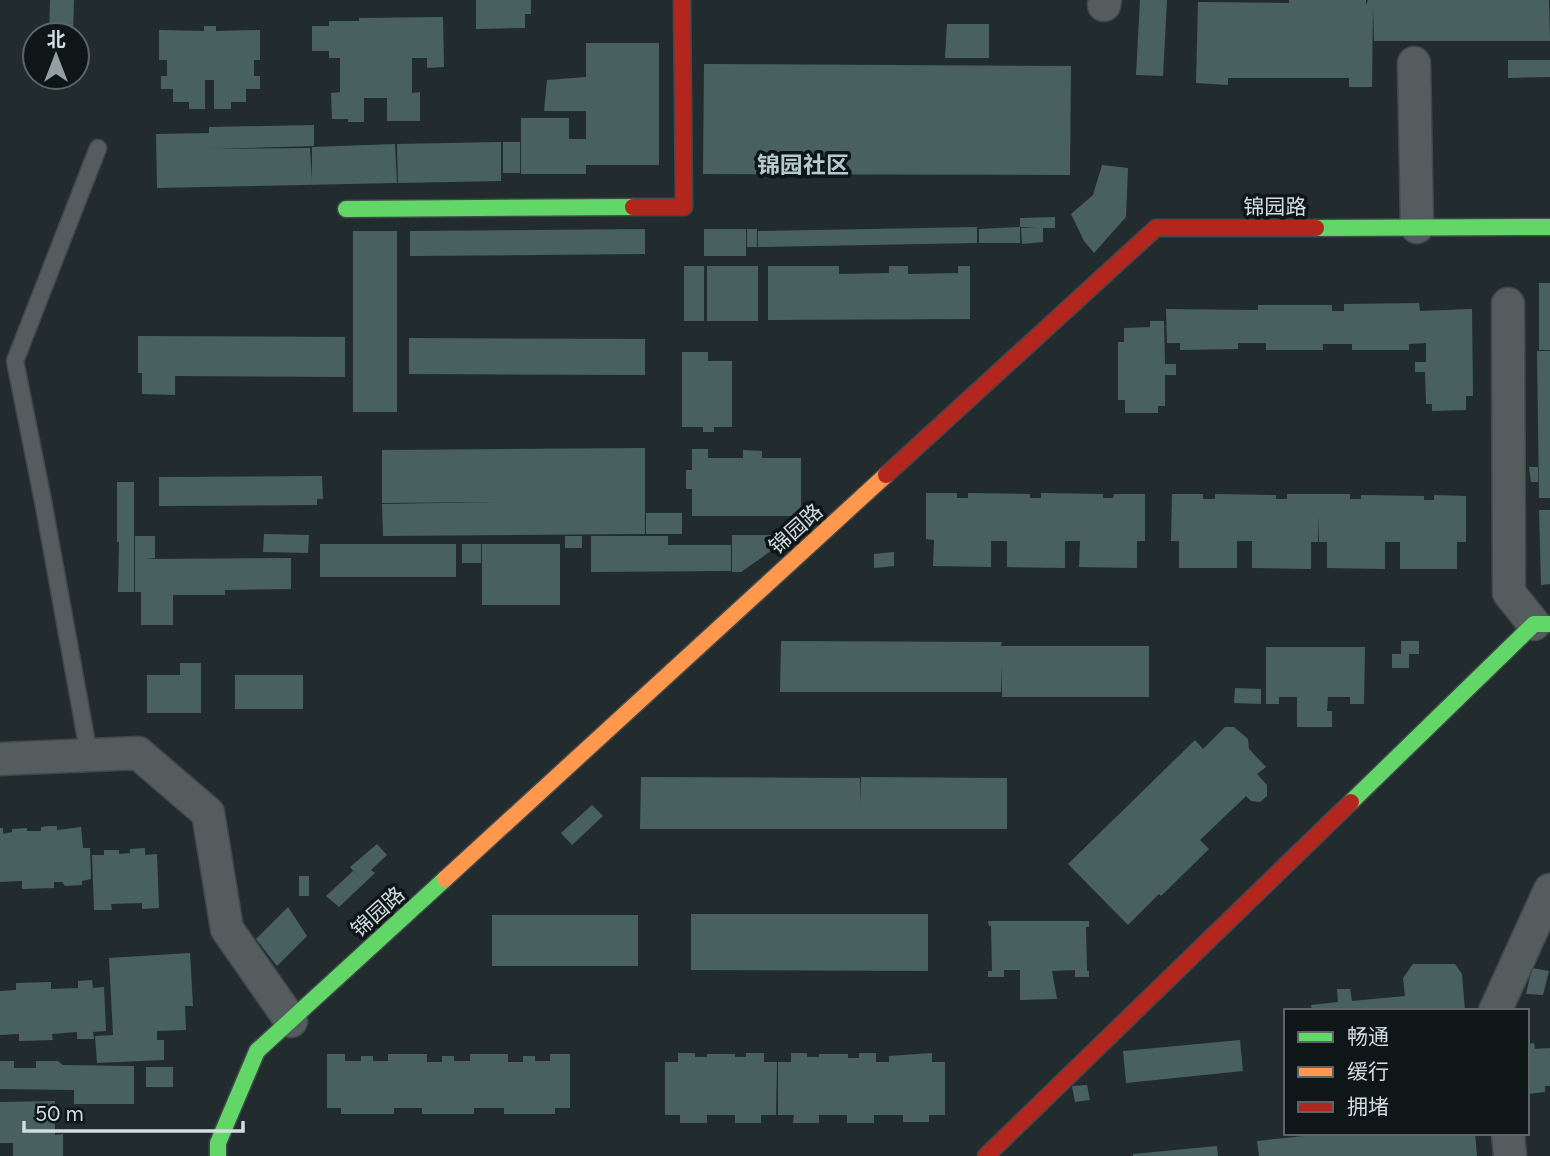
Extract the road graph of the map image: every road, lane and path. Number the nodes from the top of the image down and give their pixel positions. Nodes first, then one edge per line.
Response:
1 (682, 0) edge
2 (1414, 63) dead end
3 (98, 148) dead end
4 (346, 209) dead end
5 (1417, 227) junction
6 (1550, 227) edge
7 (1508, 304) dead end
8 (1542, 624) edge
9 (89, 755) junction
10 (0, 759) edge
11 (1550, 890) edge
12 (1496, 1009) edge
13 (291, 1021) junction
14 (1508, 1135) edge
15 (218, 1156) edge
16 (986, 1156) edge
17 (1510, 1156) edge

1 - 4 street
2 - 5 street
3 - 9 lane
5 - 6 street, 锦园路
5 - 13 street, 锦园路
7 - 8 street
8 - 16 street
9 - 10 street
9 - 13 street
11 - 12 street
13 - 15 street, 锦园路
14 - 17 street

